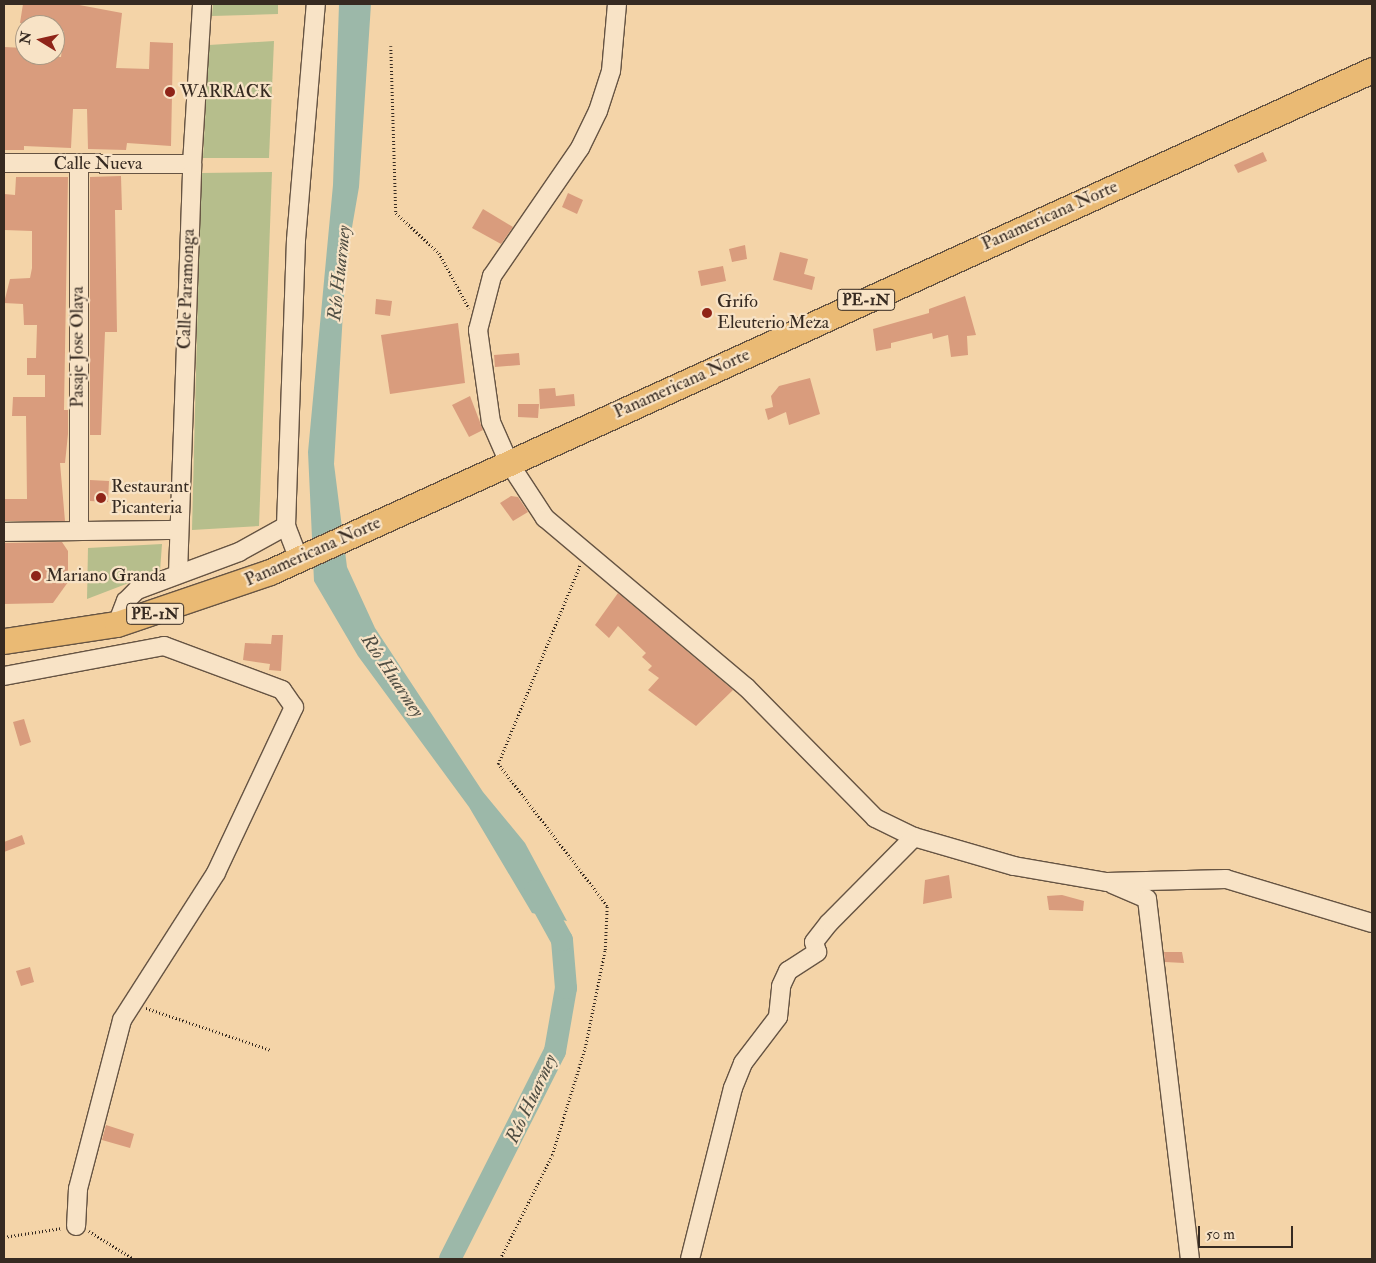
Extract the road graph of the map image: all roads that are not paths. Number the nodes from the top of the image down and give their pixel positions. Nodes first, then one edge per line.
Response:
1 (202, 4) edge
2 (316, 4) edge
3 (616, 4) edge
4 (1372, 70) edge
5 (4, 163) edge
6 (79, 164) junction
7 (192, 164) junction
8 (510, 463) junction
9 (286, 526) junction
10 (179, 530) junction
11 (79, 531) junction
12 (4, 532) edge
13 (299, 560) junction
14 (178, 574) junction
15 (118, 624) junction
16 (4, 641) edge
17 (4, 676) edge
18 (914, 837) junction
19 (1107, 882) junction
20 (1372, 922) edge
21 (76, 1226) dead end
22 (690, 1259) edge
23 (1190, 1259) edge

1 - 7 street, Calle Paramonga
2 - 9 street
3 - 8 street
4 - 8 highway, Panamericana Norte / PE-1N
5 - 6 street, Calle Nueva
6 - 7 street, Calle Nueva
6 - 11 street, Pasaje Jose Olaya
7 - 10 street, Calle Paramonga
8 - 13 highway, Panamericana Norte / PE-1N
8 - 18 street
9 - 13 street
9 - 14 street
10 - 11 street
10 - 14 street, Calle Paramonga
11 - 12 street
13 - 15 highway, Panamericana Norte / PE-1N
14 - 15 street
15 - 16 highway, Panamericana Norte / PE-1N
17 - 21 street
18 - 19 street
18 - 22 street
19 - 20 street
19 - 23 street

